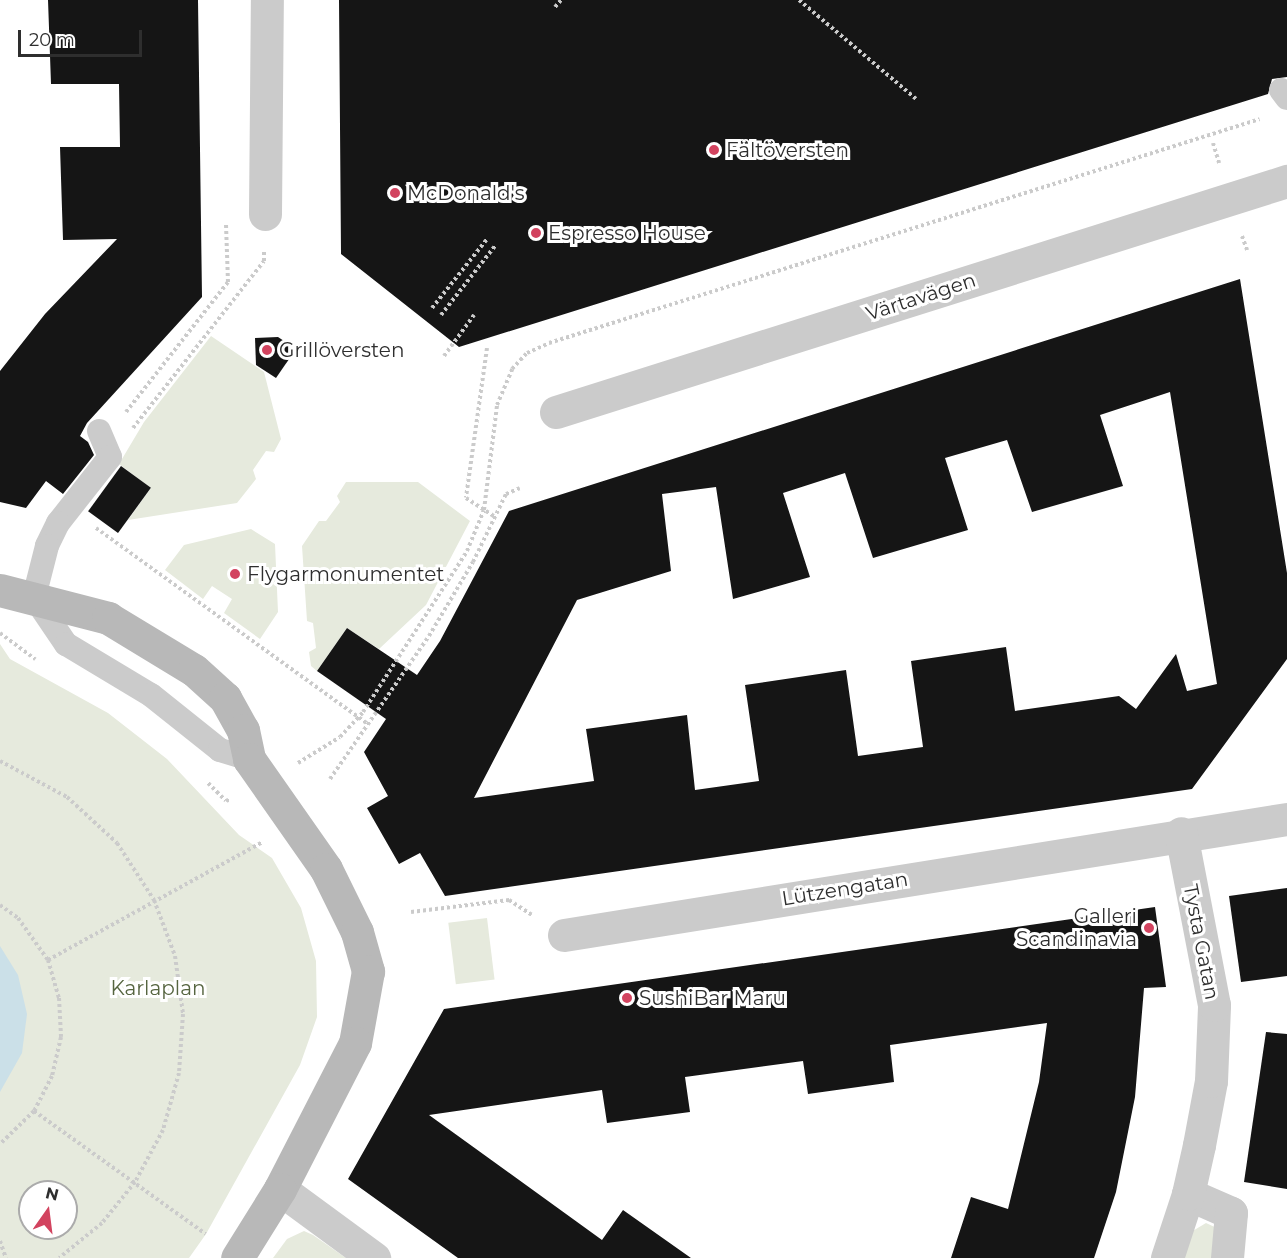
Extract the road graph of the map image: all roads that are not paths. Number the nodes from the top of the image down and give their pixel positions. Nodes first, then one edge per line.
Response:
1 (267, 0) edge
2 (1287, 183) edge
3 (265, 214) road end
4 (556, 412) dead end
5 (104, 443) road end
6 (0, 590) edge
7 (34, 597) junction
8 (257, 770) junction
9 (1287, 819) edge
10 (1181, 833) junction
11 (564, 935) road end
12 (280, 1189) junction
13 (1188, 1194) junction
14 (237, 1258) edge
15 (374, 1258) edge
16 (1167, 1258) edge
17 (1227, 1258) edge

1 - 3 street
2 - 4 street, Värtavägen
5 - 7 lane
6 - 7 street
7 - 8 lane
7 - 8 street
8 - 12 street
9 - 10 street, Lützengatan
10 - 11 street, Lützengatan
10 - 13 street, Tysta Gatan
12 - 14 street
12 - 15 street
13 - 16 street, Tysta Gatan
13 - 17 street

